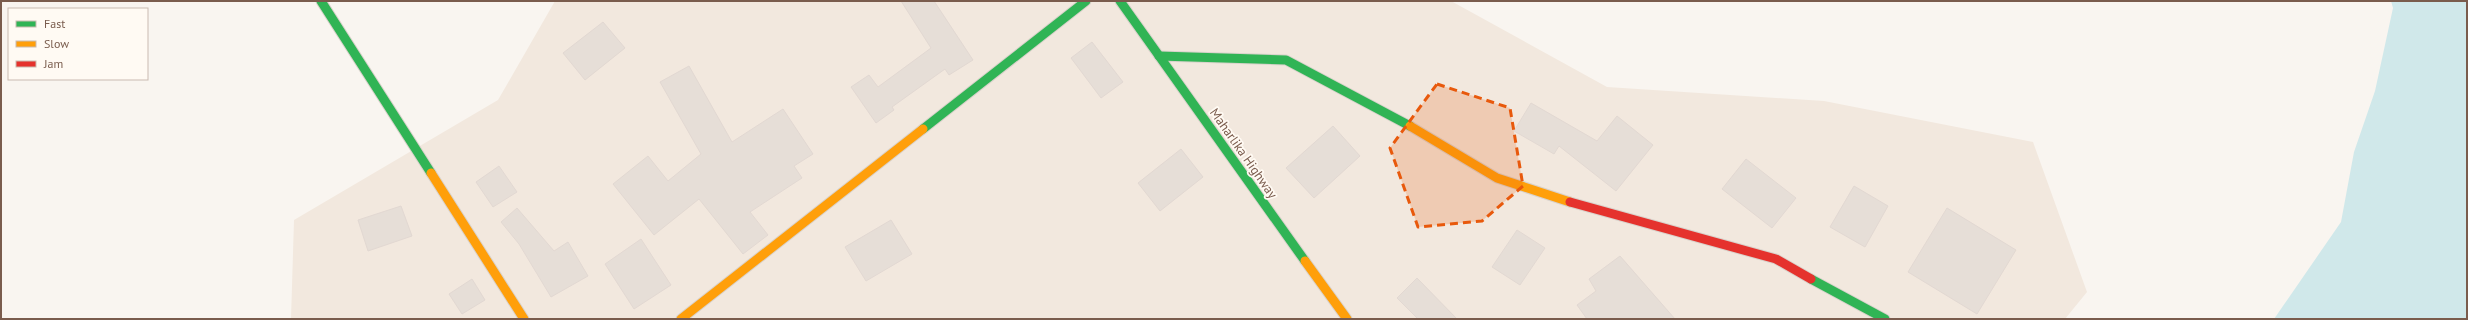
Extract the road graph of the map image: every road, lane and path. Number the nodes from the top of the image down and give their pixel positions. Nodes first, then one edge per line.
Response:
1 (321, 1) edge
2 (1086, 1) edge
3 (1120, 1) edge
4 (1159, 56) junction
5 (524, 319) edge
6 (681, 319) edge
7 (1347, 319) edge
8 (1885, 319) edge

1 - 5 main road
2 - 6 main road
3 - 4 main road, Maharlika Highway
4 - 7 main road, Maharlika Highway
4 - 8 main road

